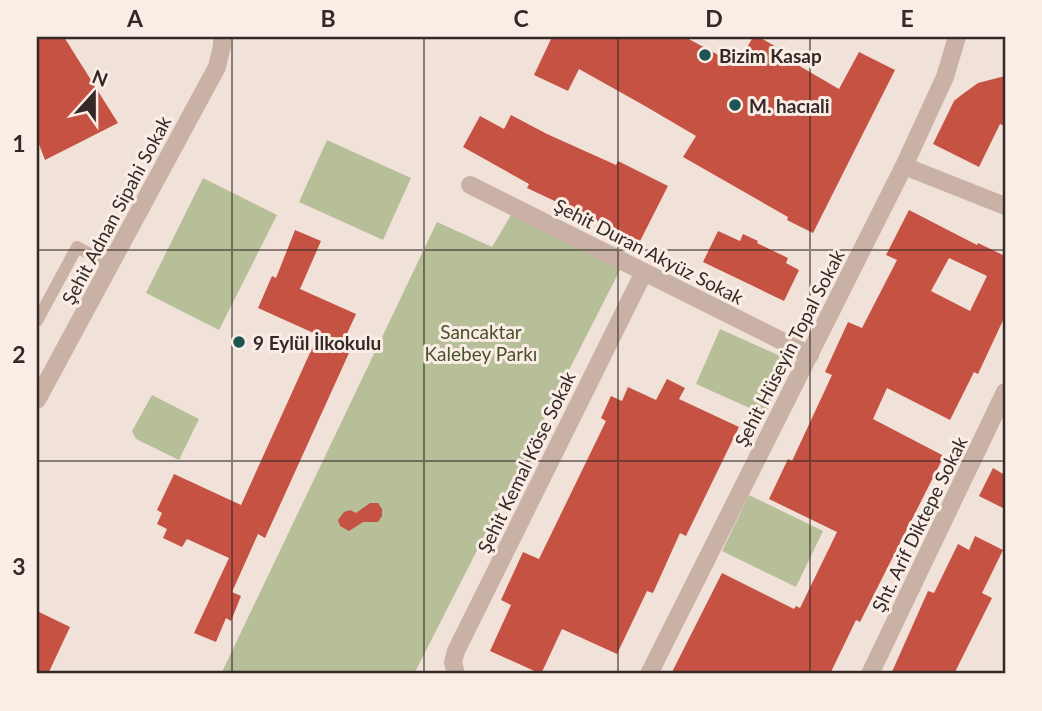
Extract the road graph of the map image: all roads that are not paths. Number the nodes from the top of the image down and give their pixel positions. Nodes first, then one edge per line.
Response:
1 (222, 37) edge
2 (957, 37) edge
3 (904, 166) junction
4 (470, 185) dead end
5 (1005, 206) edge
6 (110, 265) junction
7 (644, 272) junction
8 (37, 321) edge
9 (810, 355) junction
10 (1005, 392) edge
11 (37, 400) edge
12 (455, 674) edge
13 (649, 674) edge
14 (870, 674) edge

1 - 6 street, Şehit Adnan Sipahi Sokak
2 - 3 street, Şehit Hüseyin Topal Sokak
3 - 5 street
3 - 9 street, Şehit Hüseyin Topal Sokak
4 - 7 street, Şehit Duran Akyüz Sokak
6 - 8 lane
6 - 11 street, Şehit Adnan Sipahi Sokak
7 - 9 street, Şehit Duran Akyüz Sokak
7 - 12 street, Şehit Kemal Köse Sokak
9 - 13 street, Şehit Hüseyin Topal Sokak
10 - 14 street, Şht. Arif Diktepe Sokak

